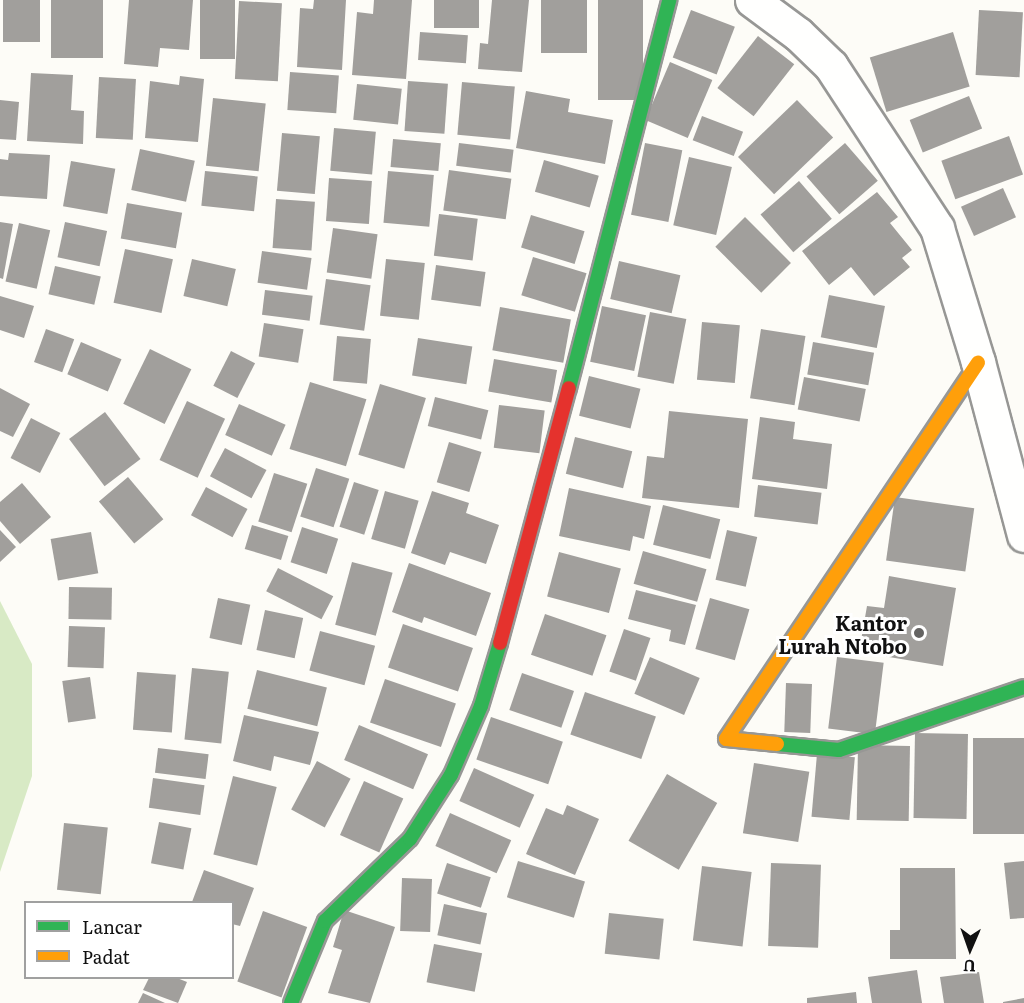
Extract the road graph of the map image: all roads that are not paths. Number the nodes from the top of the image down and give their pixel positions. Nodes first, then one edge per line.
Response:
1 (669, 0) edge
2 (752, 0) edge
3 (978, 362) junction
4 (1024, 535) edge
5 (1024, 687) edge
6 (291, 1003) edge

1 - 6 street
2 - 3 street
3 - 4 street
3 - 5 street

